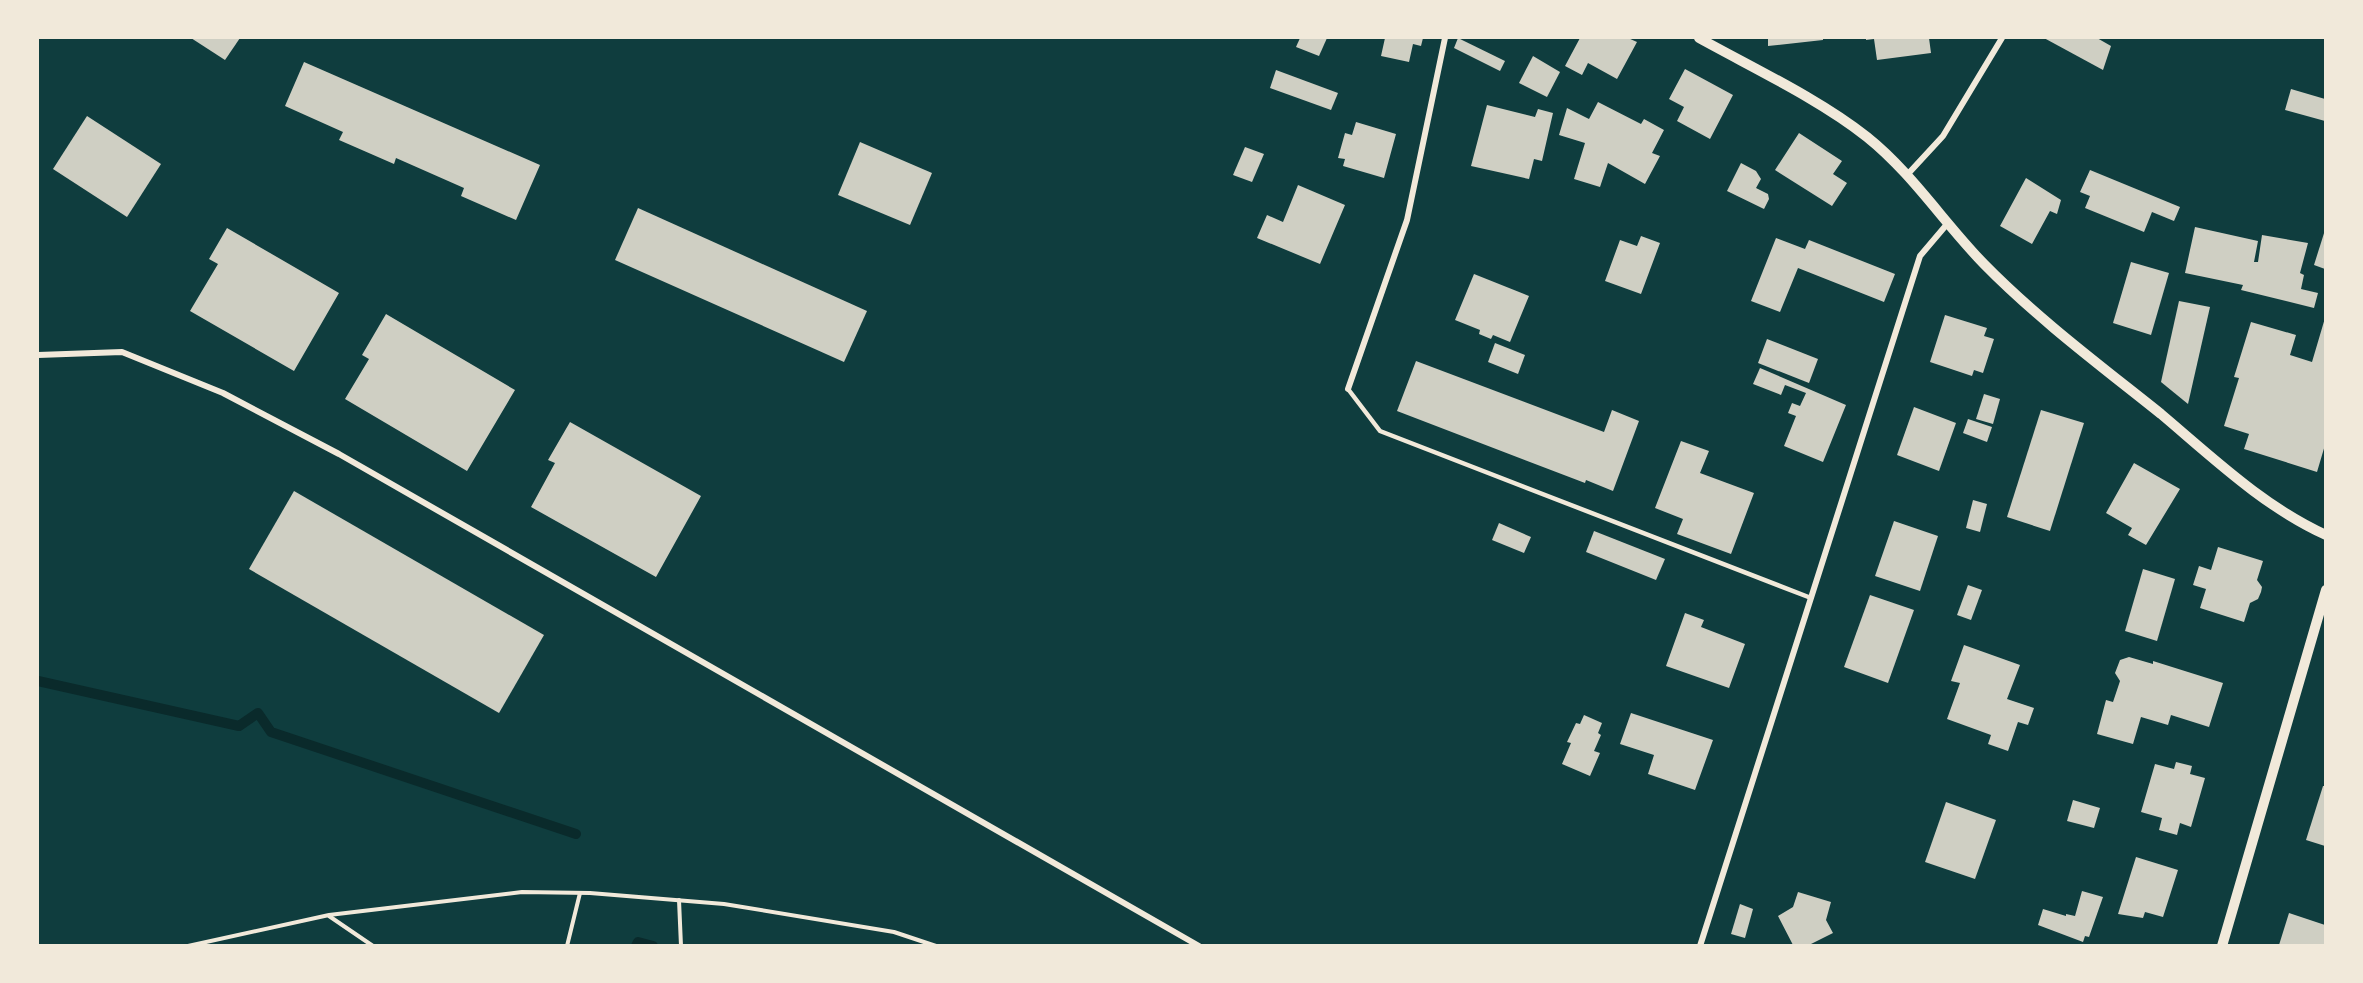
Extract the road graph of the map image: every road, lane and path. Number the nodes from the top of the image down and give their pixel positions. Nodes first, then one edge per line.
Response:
1 (1445, 38) edge
2 (1699, 38) edge
3 (2002, 38) edge
4 (1907, 175) junction
5 (1948, 223) junction
6 (38, 355) edge
7 (1348, 389) joint
8 (2325, 535) edge
9 (2325, 591) edge
10 (1811, 598) junction
11 (580, 893) junction
12 (679, 900) junction
13 (329, 915) junction
14 (188, 945) edge
15 (373, 945) edge
16 (567, 945) edge
17 (681, 945) edge
18 (936, 945) edge
19 (1199, 945) edge
20 (1700, 945) edge
21 (2222, 945) edge

1 - 7 street
2 - 4 street
3 - 4 street
4 - 5 street
5 - 8 street
5 - 10 street
6 - 19 street
7 - 10 lane
9 - 21 street
10 - 20 street
11 - 12 path
11 - 13 path
11 - 16 path
12 - 17 path
12 - 18 path
13 - 14 path
13 - 15 path

